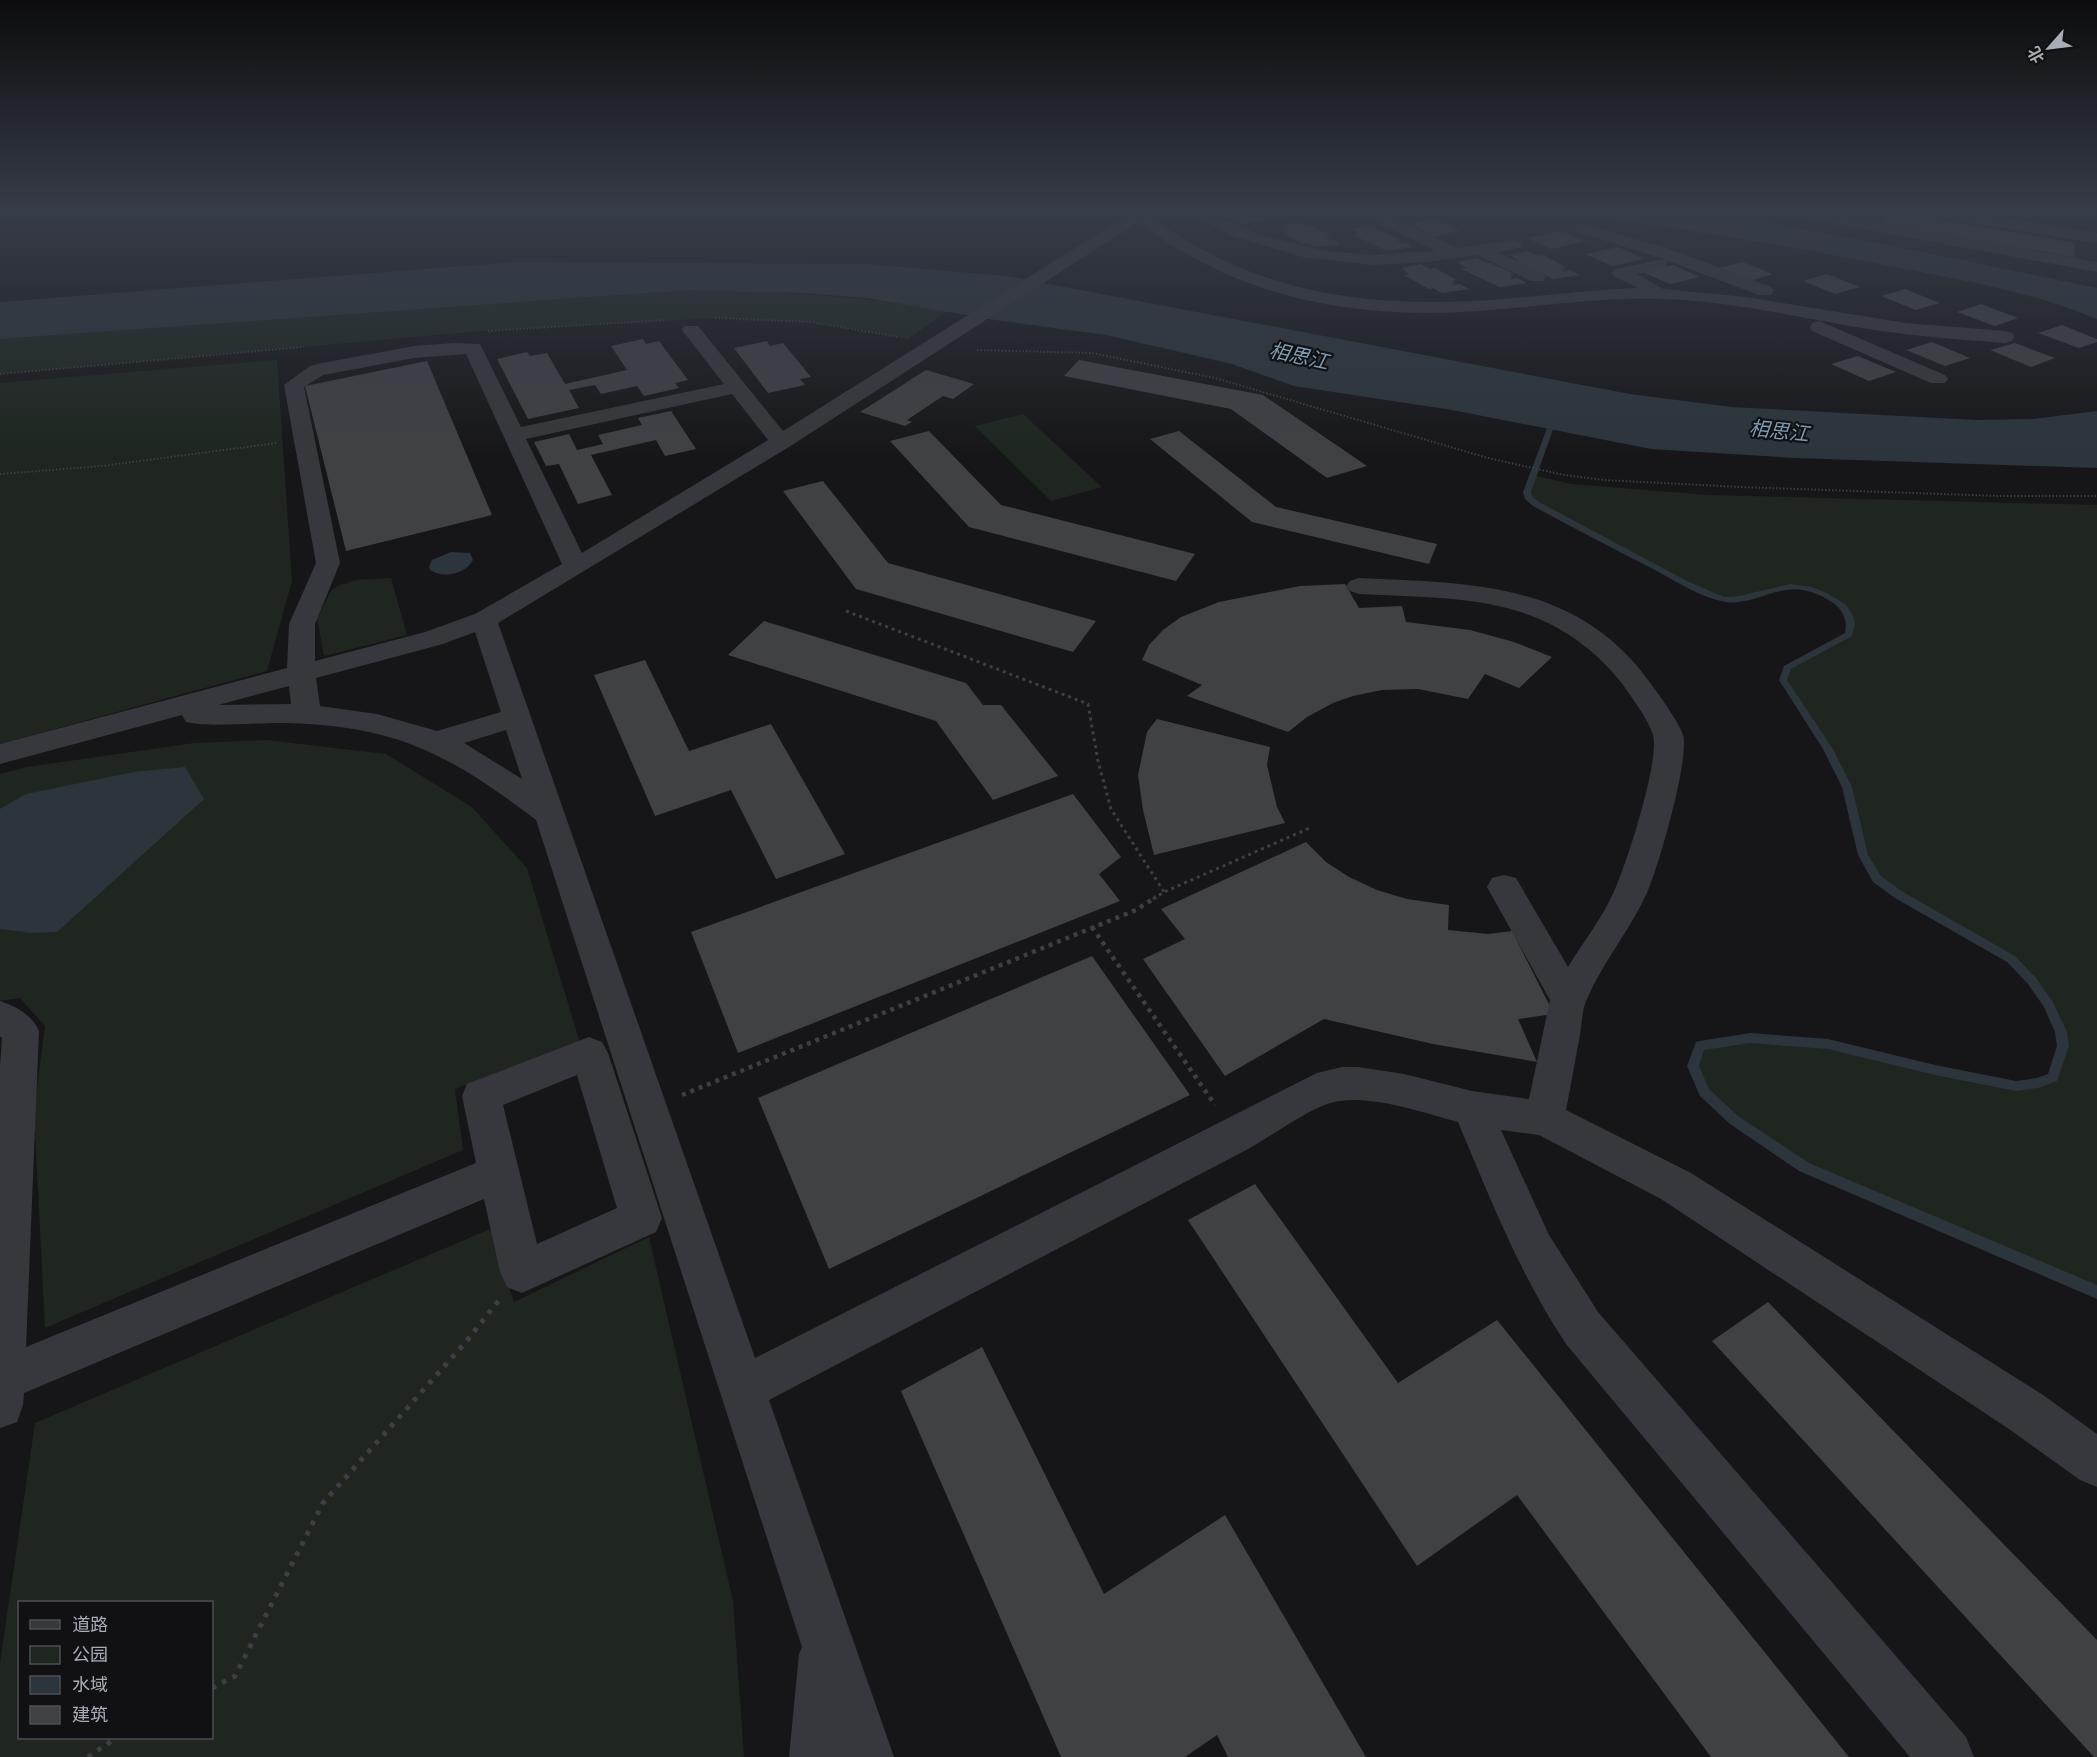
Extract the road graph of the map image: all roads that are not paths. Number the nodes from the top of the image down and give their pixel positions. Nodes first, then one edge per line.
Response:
1 (1013, 293) edge
2 (1298, 293) edge
3 (1433, 293) edge
4 (1767, 293) edge
5 (1665, 294) joint
6 (1442, 296) dead end
7 (1759, 303) junction
8 (691, 330) dead end
9 (2005, 337) dead end
10 (1938, 379) dead end
11 (737, 387) junction
12 (514, 435) junction
13 (781, 442) junction
14 (576, 567) junction
15 (1359, 586) dead end
16 (484, 620) junction
17 (301, 674) junction
18 (307, 716) junction
19 (517, 717) junction
20 (135, 718) junction
21 (435, 742) junction
22 (0, 754) edge
23 (549, 815) junction
24 (1504, 887) dead end
25 (1568, 999) junction
26 (0, 1016) edge
27 (1472, 1108) junction
28 (648, 1109) junction
29 (1545, 1119) junction
30 (611, 1125) junction
31 (499, 1173) junction
32 (742, 1389) junction
33 (2, 1392) edge
34 (2097, 1463) edge
35 (827, 1641) junction
36 (817, 1757) edge
37 (866, 1757) edge
38 (1946, 1757) edge

1 - 13 street
2 - 5 street
3 - 6 street
4 - 7 street
5 - 7 street
7 - 9 street
7 - 10 street
8 - 11 street
11 - 12 street
11 - 13 street
12 - 14 street
12 - 17 street
13 - 14 street
14 - 16 street
15 - 25 street
16 - 17 street
16 - 19 street
17 - 18 street
17 - 20 street
18 - 20 street
18 - 21 street
19 - 21 street
19 - 23 street
20 - 22 street
21 - 23 street
23 - 28 street
24 - 25 street
25 - 29 street
26 - 33 street
27 - 29 street
27 - 32 street
27 - 38 street
28 - 30 street
28 - 32 street
29 - 34 street
30 - 31 street
30 - 31 street
31 - 33 street
32 - 35 street
35 - 36 street
35 - 37 street

